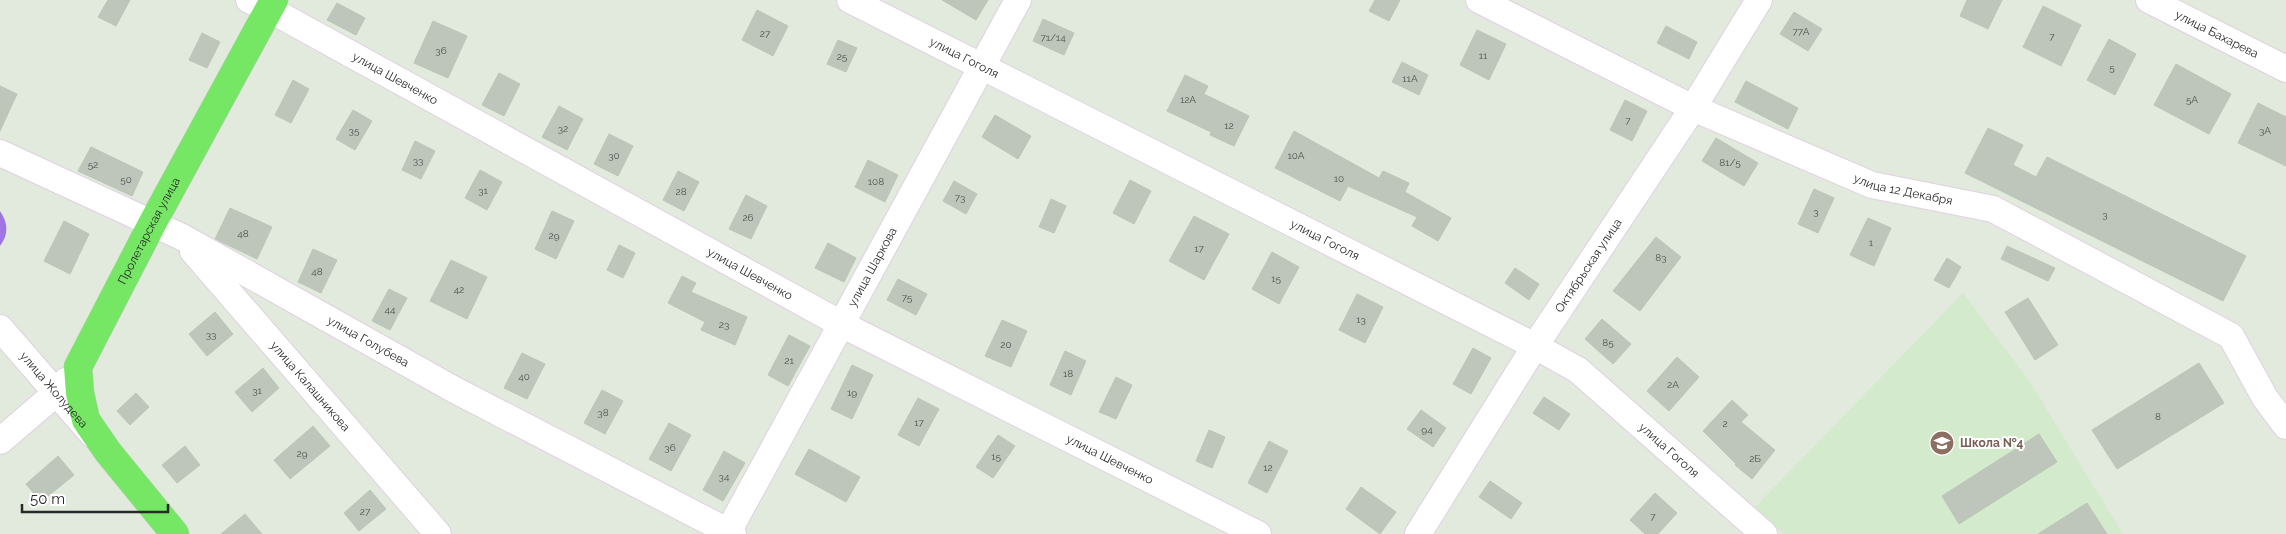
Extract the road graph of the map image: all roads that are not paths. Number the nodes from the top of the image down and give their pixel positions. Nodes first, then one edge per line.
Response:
1 (850, 0) edge
2 (1018, 0) edge
3 (1479, 0) edge
4 (1760, 0) edge
5 (2149, 0) edge
6 (264, 3) edge
7 (981, 66) junction
8 (2286, 68) edge
9 (1693, 108) junction
10 (0, 153) edge
11 (152, 224) junction
12 (182, 237) junction
13 (843, 325) junction
14 (0, 328) edge
15 (1535, 346) junction
16 (78, 368) junction
17 (55, 394) junction
18 (2286, 426) edge
19 (0, 441) edge
20 (108, 452) junction
21 (730, 533) edge
22 (175, 534) edge
23 (438, 534) edge
24 (1258, 534) edge
25 (1418, 534) edge
26 (1764, 534) edge

1 - 7 street, улица Гоголя
2 - 7 street, улица Шаркова
3 - 9 street, улица 12 Декабря
4 - 9 street, Октябрьская улица
5 - 8 street, улица Бахарева
6 - 11 main road, Пролетарская улица
6 - 13 street, улица Шевченко
7 - 13 street, улица Шаркова
7 - 15 street, улица Гоголя
9 - 15 street, Октябрьская улица
9 - 18 street, улица 12 Декабря
10 - 11 street, улица Голубева
11 - 12 street, улица Голубева
11 - 16 main road, Пролетарская улица
12 - 21 street, улица Голубева
12 - 23 street, улица Калашникова
13 - 21 street, улица Шаркова
13 - 24 street, улица Шевченко
14 - 17 street, улица Жолудева
15 - 25 street, Октябрьская улица
15 - 26 street, улица Гоголя
16 - 17 street, Пролетарская улица
16 - 20 main road, улица Жолудева
17 - 19 street, Пролетарская улица
17 - 20 street, улица Жолудева
20 - 22 main road, улица Жолудева

